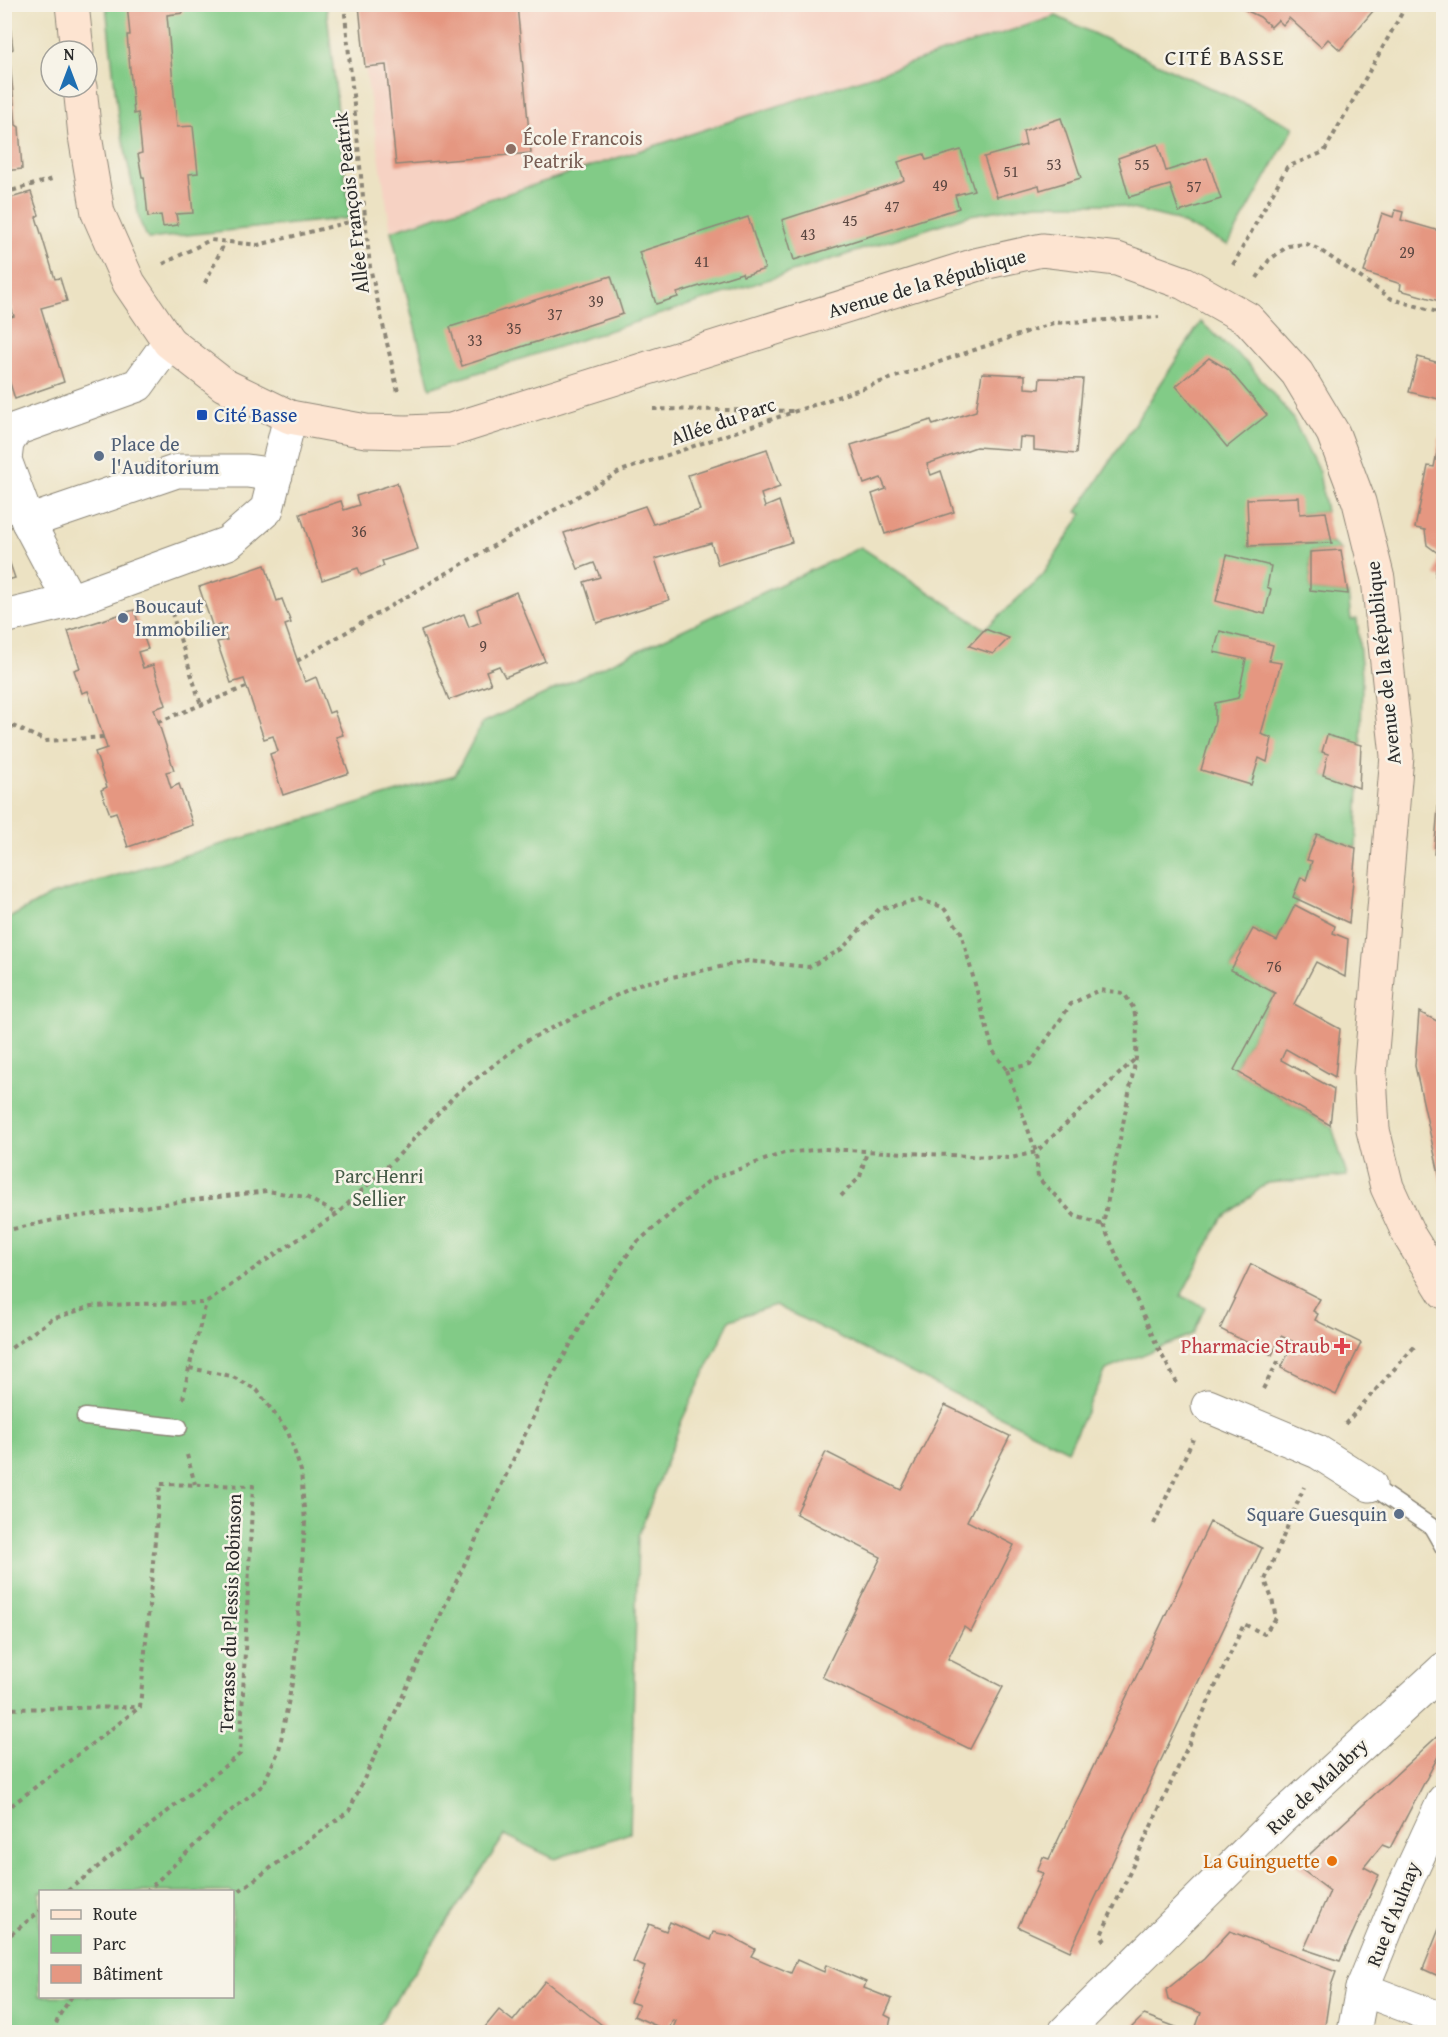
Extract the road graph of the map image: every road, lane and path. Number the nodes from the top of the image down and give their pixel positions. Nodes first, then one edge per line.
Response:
1 (72, 4) edge
2 (344, 4) edge
3 (1407, 4) edge
4 (76, 39) edge
5 (81, 99) edge
6 (52, 179) dead end
7 (4, 194) edge
8 (365, 218) junction
9 (225, 242) junction
10 (1233, 265) dead end
11 (157, 267) dead end
12 (1257, 278) dead end
13 (205, 283) dead end
14 (1443, 314) edge
15 (1164, 317) dead end
16 (169, 342) junction
17 (648, 409) dead end
18 (798, 411) junction
19 (290, 417) junction
20 (407, 432) junction
21 (276, 476) junction
22 (27, 522) junction
23 (70, 601) junction
24 (168, 601) dead end
25 (4, 617) edge
26 (297, 661) dead end
27 (246, 687) dead end
28 (201, 705) junction
29 (4, 722) edge
30 (158, 722) dead end
31 (104, 737) dead end
32 (1136, 1058) junction
33 (1007, 1070) junction
34 (867, 1150) junction
35 (1036, 1152) junction
36 (841, 1196) dead end
37 (337, 1214) junction
38 (1103, 1225) junction
39 (4, 1231) edge
40 (1443, 1292) edge
41 (206, 1303) junction
42 (1414, 1346) dead end
43 (4, 1353) edge
44 (189, 1368) junction
45 (1363, 1405) dead end
46 (1208, 1406) junction
47 (85, 1417) dead end
48 (178, 1427) junction
49 (1318, 1452) junction
50 (195, 1484) junction
51 (1370, 1485) joint
52 (1155, 1524) dead end
53 (1443, 1548) edge
54 (1443, 1669) edge
55 (140, 1707) junction
56 (4, 1709) edge
57 (1443, 1800) edge
58 (4, 1811) edge
59 (69, 1890) edge
60 (148, 1890) edge
61 (234, 1895) edge
62 (39, 1912) edge
63 (4, 1940) edge
64 (1109, 1944) dead end
65 (1362, 1989) junction
66 (71, 1998) edge
67 (1443, 2020) edge
68 (53, 2032) edge
69 (1065, 2032) edge
70 (1354, 2032) edge

1 - 4 street
2 - 8 path, Allée François Peatrik
3 - 10 path
5 - 16 street, Avenue de la République
6 - 7 path
8 - 9 path
8 - 20 path, Allée François Peatrik
9 - 11 path
9 - 13 path
12 - 14 path
15 - 18 path, Allée du Parc
16 - 19 street, Avenue de la République
16 - 22 street
17 - 18 path
18 - 26 path, Allée du Parc
19 - 20 street, Avenue de la République
19 - 21 street
20 - 40 street, Avenue de la République
21 - 22 street
21 - 23 street
22 - 23 street
23 - 25 street
24 - 28 path
27 - 28 path
28 - 30 path
29 - 31 path
32 - 33 path
32 - 35 path
32 - 38 path
33 - 35 path
33 - 37 path
34 - 35 path
34 - 36 path
34 - 61 path
35 - 38 path
37 - 39 path
37 - 41 path
38 - 46 path
41 - 43 path
41 - 44 path
42 - 45 path
44 - 48 path
44 - 60 path
46 - 49 street
46 - 52 path
47 - 48 lane
48 - 50 path
49 - 51 street
49 - 64 path
50 - 55 path, Terrasse du Plessis Robinson
50 - 59 path, Terrasse du Plessis Robinson
51 - 53 lane
54 - 69 street, Rue de Malabry
55 - 56 path
55 - 58 path
57 - 65 street, Rue d'Aulnay
62 - 63 path
65 - 67 street
65 - 70 street, Rue d'Aulnay
66 - 68 path

